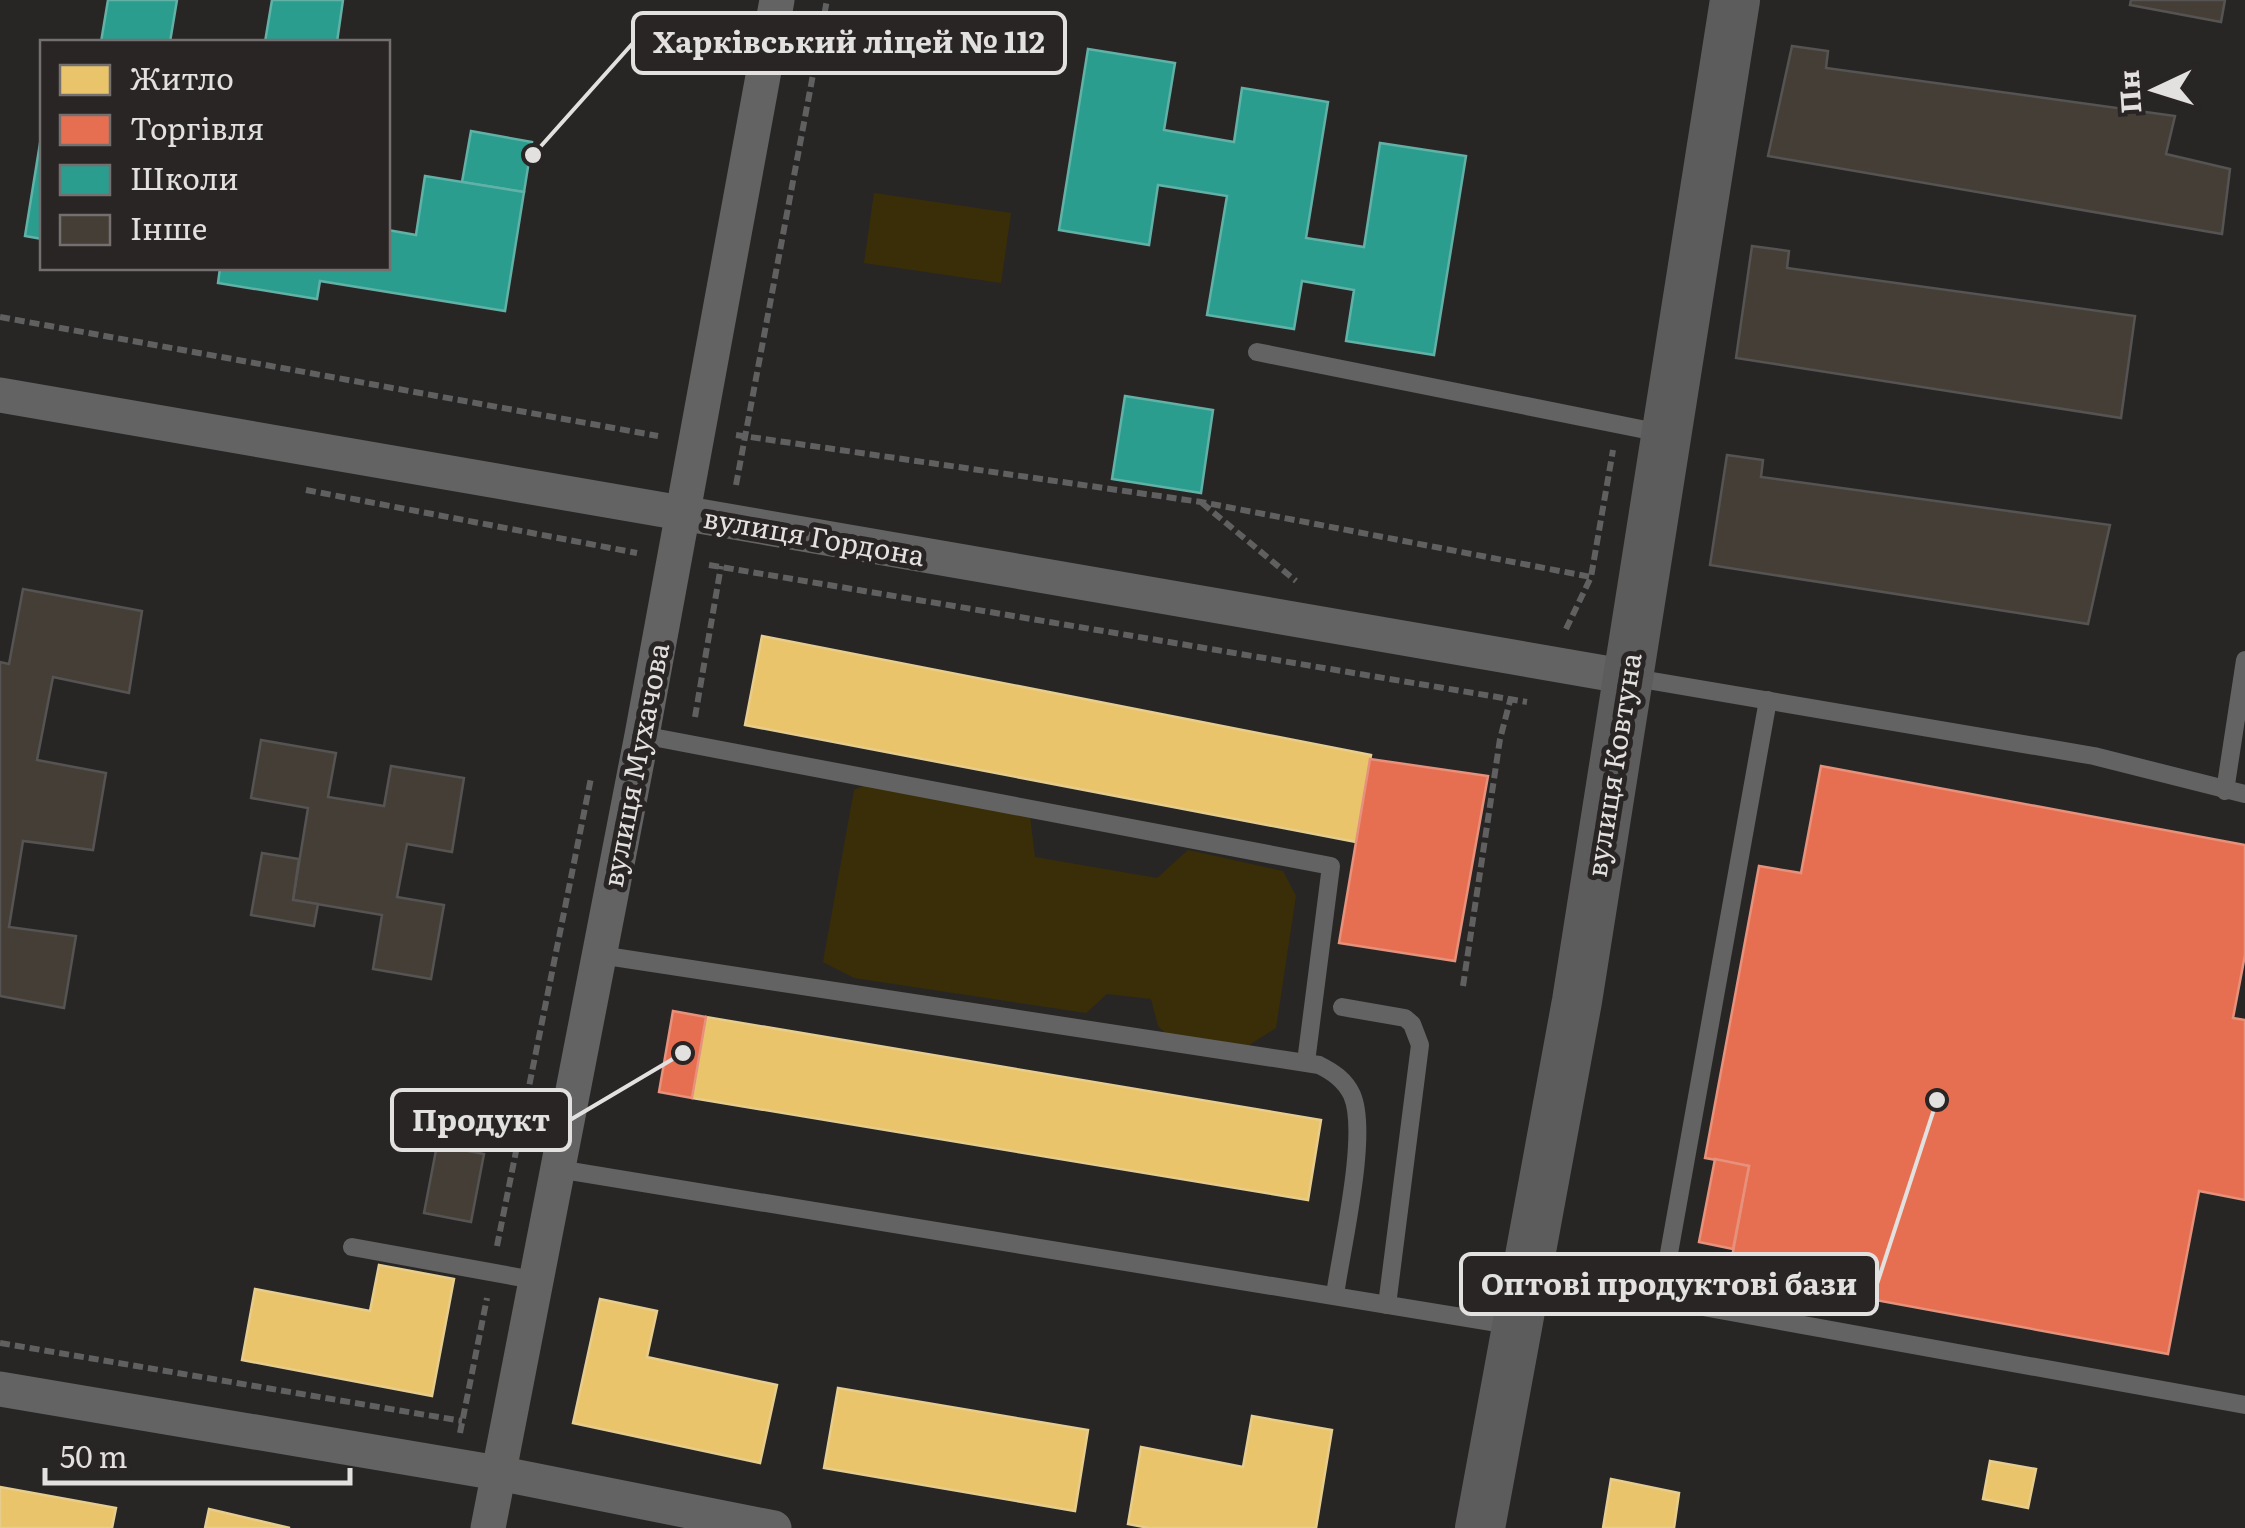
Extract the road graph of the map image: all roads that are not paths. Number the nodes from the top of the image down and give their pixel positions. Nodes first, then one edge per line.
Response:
1 (777, 0) edge
2 (1735, 0) edge
3 (1257, 352) dead end
4 (0, 396) edge
5 (1666, 434) junction
6 (682, 514) junction
7 (2245, 660) edge
8 (1628, 676) junction
9 (1768, 700) junction
10 (642, 735) junction
11 (2225, 791) junction
12 (2245, 794) edge
13 (600, 955) junction
14 (1342, 1007) dead end
15 (1306, 1062) junction
16 (558, 1169) junction
17 (352, 1247) dead end
18 (1526, 1275) junction
19 (534, 1280) junction
20 (1335, 1295) junction
21 (1661, 1298) junction
22 (1387, 1305) junction
23 (1517, 1326) junction
24 (0, 1389) edge
25 (2245, 1405) edge
26 (498, 1474) junction
27 (488, 1528) edge
28 (774, 1528) edge
29 (1480, 1528) edge

1 - 6 street, вулиця Мухачова
2 - 5 street, вулиця Ковтуна
3 - 5 lane
4 - 6 street, вулиця Гордона
5 - 8 street, вулиця Ковтуна
6 - 8 street, вулиця Гордона
6 - 10 street, вулиця Мухачова
7 - 11 lane
8 - 9 lane
8 - 18 street, вулиця Ковтуна
9 - 11 lane
9 - 21 lane
10 - 13 street, вулиця Мухачова
10 - 15 lane
11 - 12 lane
13 - 15 lane
13 - 16 street, вулиця Мухачова
14 - 22 lane
15 - 20 lane
16 - 19 street, вулиця Мухачова
16 - 20 lane
17 - 19 lane
18 - 21 lane
18 - 23 street, вулиця Ковтуна
19 - 26 street, вулиця Мухачова
20 - 22 lane
21 - 25 lane
22 - 23 lane
23 - 29 street, вулиця Ковтуна
24 - 26 street
26 - 27 street, вулиця Мухачова
26 - 28 street

